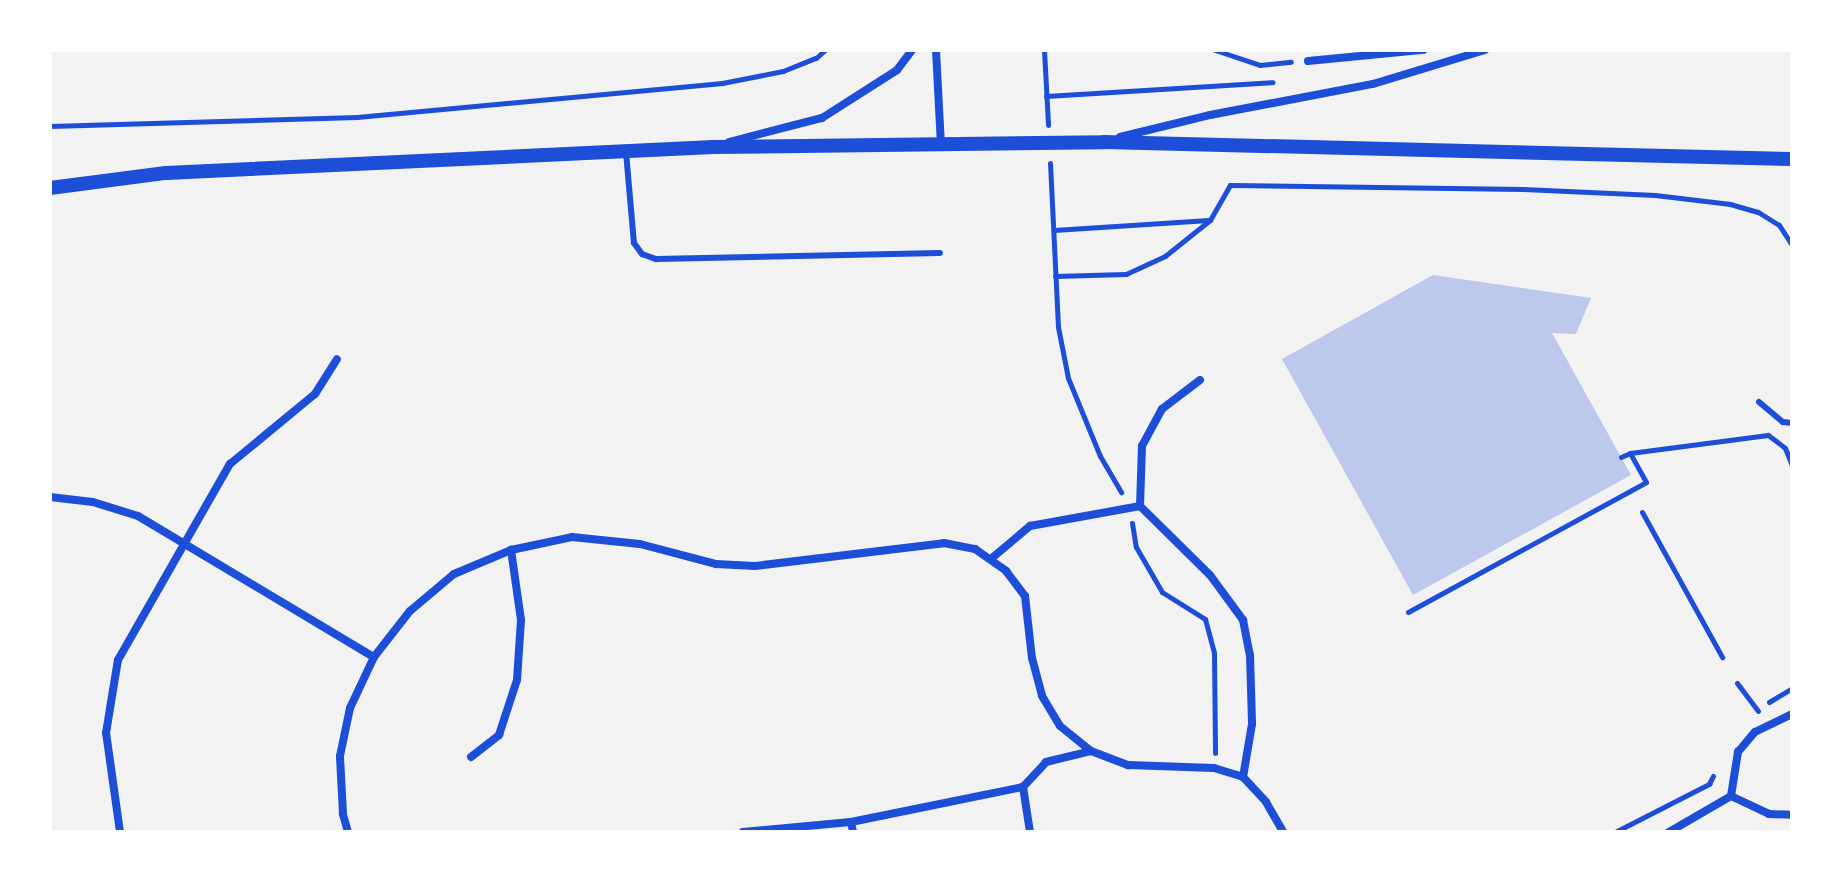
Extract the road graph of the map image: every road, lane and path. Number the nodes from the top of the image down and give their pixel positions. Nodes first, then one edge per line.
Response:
1 (825, 50) edge
2 (912, 50) edge
3 (936, 50) edge
4 (1044, 50) edge
5 (1215, 50) edge
6 (1423, 50) edge
7 (1485, 50) edge
8 (1308, 61) joint
9 (1282, 83) dead end
10 (1046, 96) junction
11 (50, 126) edge
12 (1049, 140) dead end
13 (1104, 142) junction
14 (941, 145) junction
15 (713, 147) junction
16 (626, 152) junction
17 (1050, 154) dead end
18 (1792, 159) edge
19 (50, 188) edge
20 (1210, 220) junction
21 (1054, 230) junction
22 (1792, 245) edge
23 (940, 253) dead end
24 (1055, 276) junction
25 (337, 359) dead end
26 (1200, 380) dead end
27 (1759, 402) dead end
28 (1792, 423) edge
29 (1630, 453) junction
30 (1621, 457) dead end
31 (1792, 465) edge
32 (50, 497) edge
33 (1135, 508) junction
34 (1642, 512) dead end
35 (187, 543) junction
36 (511, 550) junction
37 (992, 558) junction
38 (1408, 612) dead end
39 (374, 657) junction
40 (1722, 657) dead end
41 (1792, 688) edge
42 (1792, 714) edge
43 (1745, 716) dead end
44 (1091, 751) junction
45 (471, 757) dead end
46 (1214, 768) junction
47 (1715, 773) dead end
48 (1243, 777) junction
49 (1023, 787) junction
50 (1731, 796) junction
51 (1792, 815) edge
52 (851, 822) junction
53 (120, 832) edge
54 (348, 832) edge
55 (743, 832) edge
56 (853, 832) edge
57 (1030, 832) edge
58 (1283, 832) edge
59 (1615, 832) edge
60 (1669, 832) edge

1 - 11 path
2 - 15 street
3 - 14 street
4 - 10 path
5 - 8 path
6 - 8 street
7 - 13 street
9 - 10 path
10 - 12 path
13 - 14 street
13 - 18 street
14 - 15 street
15 - 16 street
16 - 19 street
16 - 23 lane
17 - 21 path
20 - 21 path
20 - 22 path
20 - 24 path
21 - 24 path
24 - 33 path
25 - 35 street
26 - 33 street
27 - 28 lane
29 - 30 path
29 - 31 path
29 - 38 path
32 - 35 street
33 - 37 street
33 - 46 path
33 - 48 street
34 - 40 path
35 - 39 street
35 - 53 street
36 - 37 street
36 - 39 street
36 - 45 street
37 - 44 street
39 - 54 street
41 - 43 path
42 - 50 street
44 - 46 street
44 - 49 street
46 - 48 street
47 - 59 path
48 - 58 street
49 - 52 street
49 - 57 street
50 - 51 street
50 - 60 street
52 - 55 street
52 - 56 street

